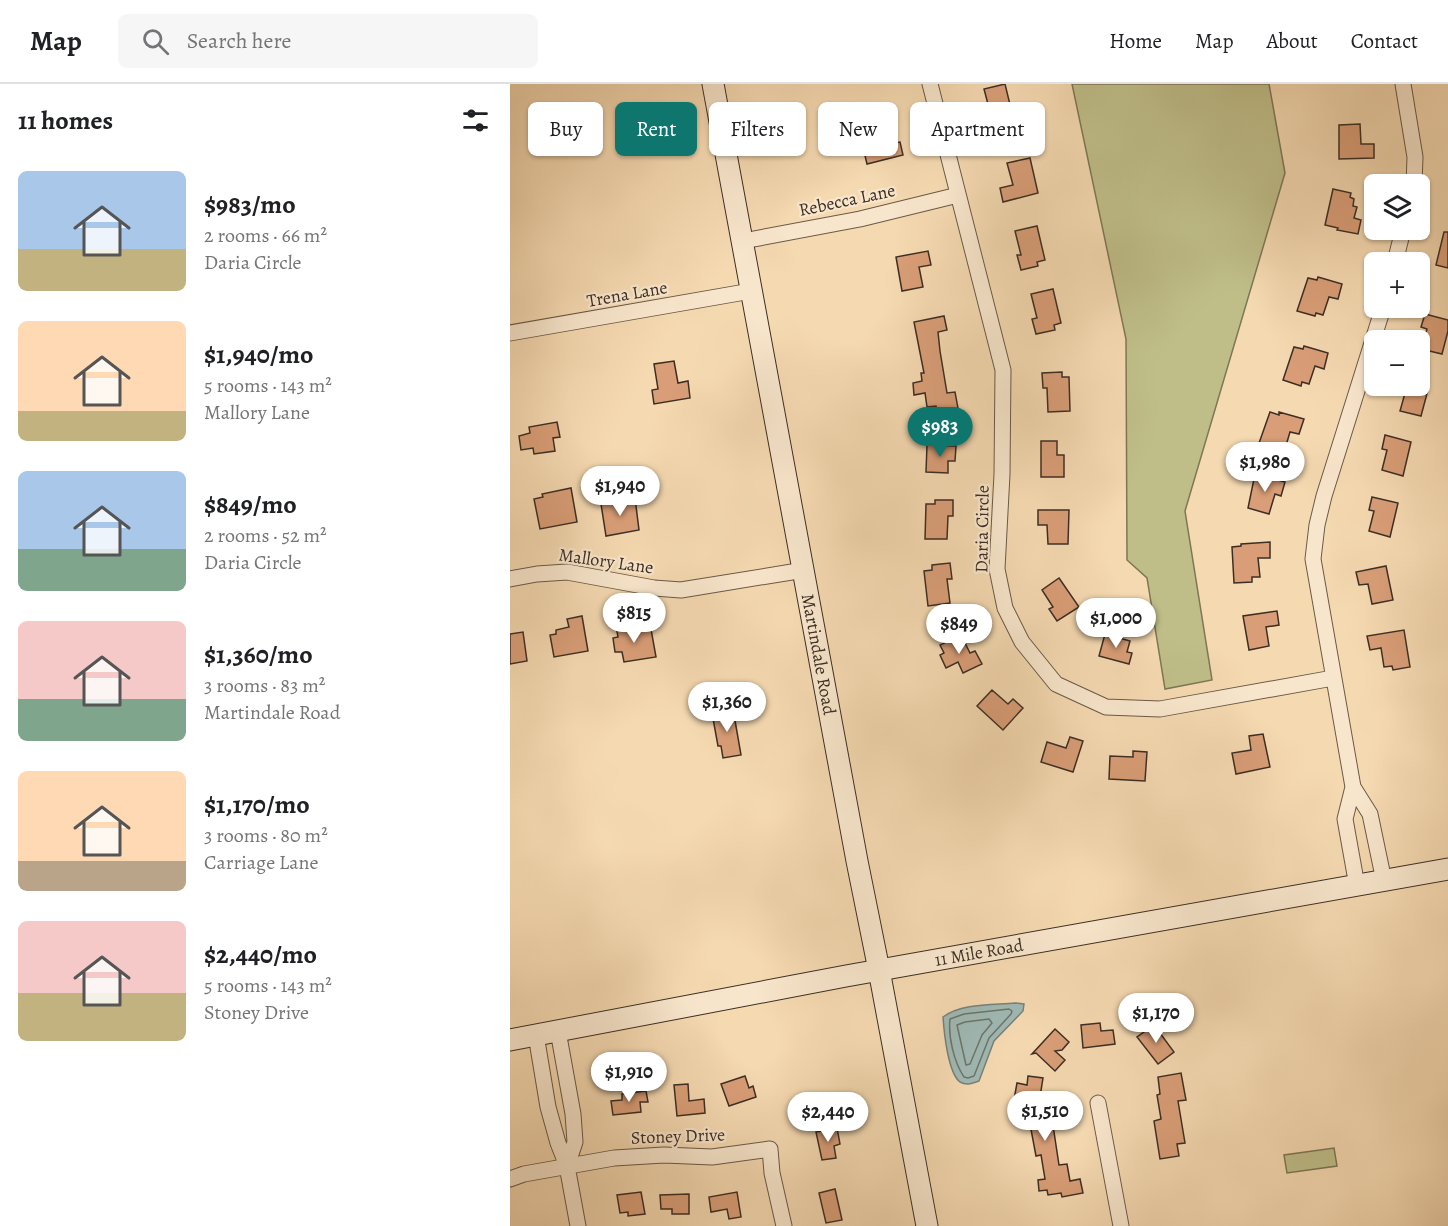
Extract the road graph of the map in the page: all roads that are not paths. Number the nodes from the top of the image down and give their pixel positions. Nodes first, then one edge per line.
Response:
1 (713, 84) edge
2 (930, 84) edge
3 (1403, 84) edge
4 (1414, 174) edge
5 (958, 195) junction
6 (743, 241) junction
7 (751, 291) junction
8 (1380, 318) edge
9 (510, 333) edge
10 (804, 570) junction
11 (510, 579) edge
12 (1332, 678) junction
13 (1353, 787) junction
14 (1448, 869) edge
15 (1384, 881) junction
16 (1357, 886) junction
17 (879, 970) junction
18 (558, 1031) junction
19 (536, 1035) junction
20 (510, 1040) edge
21 (1098, 1103) dead end
22 (567, 1166) junction
23 (510, 1179) edge
24 (578, 1226) edge
25 (784, 1226) edge
26 (927, 1226) edge
27 (1118, 1226) edge

1 - 6 street, Martindale Road
2 - 5 street, Daria Circle
3 - 4 street
5 - 6 street, Rebecca Lane
5 - 12 street, Daria Circle
6 - 7 street, Martindale Road
7 - 9 street, Trena Lane
7 - 10 street, Martindale Road
8 - 12 street
10 - 11 street, Mallory Lane
10 - 17 street, Martindale Road
12 - 13 street
13 - 15 street
13 - 16 street
14 - 15 street, 11 Mile Road
15 - 16 street, 11 Mile Road
16 - 17 street, 11 Mile Road
17 - 18 street, 11 Mile Road
17 - 26 street, Martindale Road
18 - 19 street, 11 Mile Road
18 - 22 street
19 - 20 street, 11 Mile Road
19 - 22 street
21 - 27 street
22 - 23 street, Stoney Drive
22 - 24 street
22 - 25 street, Stoney Drive

